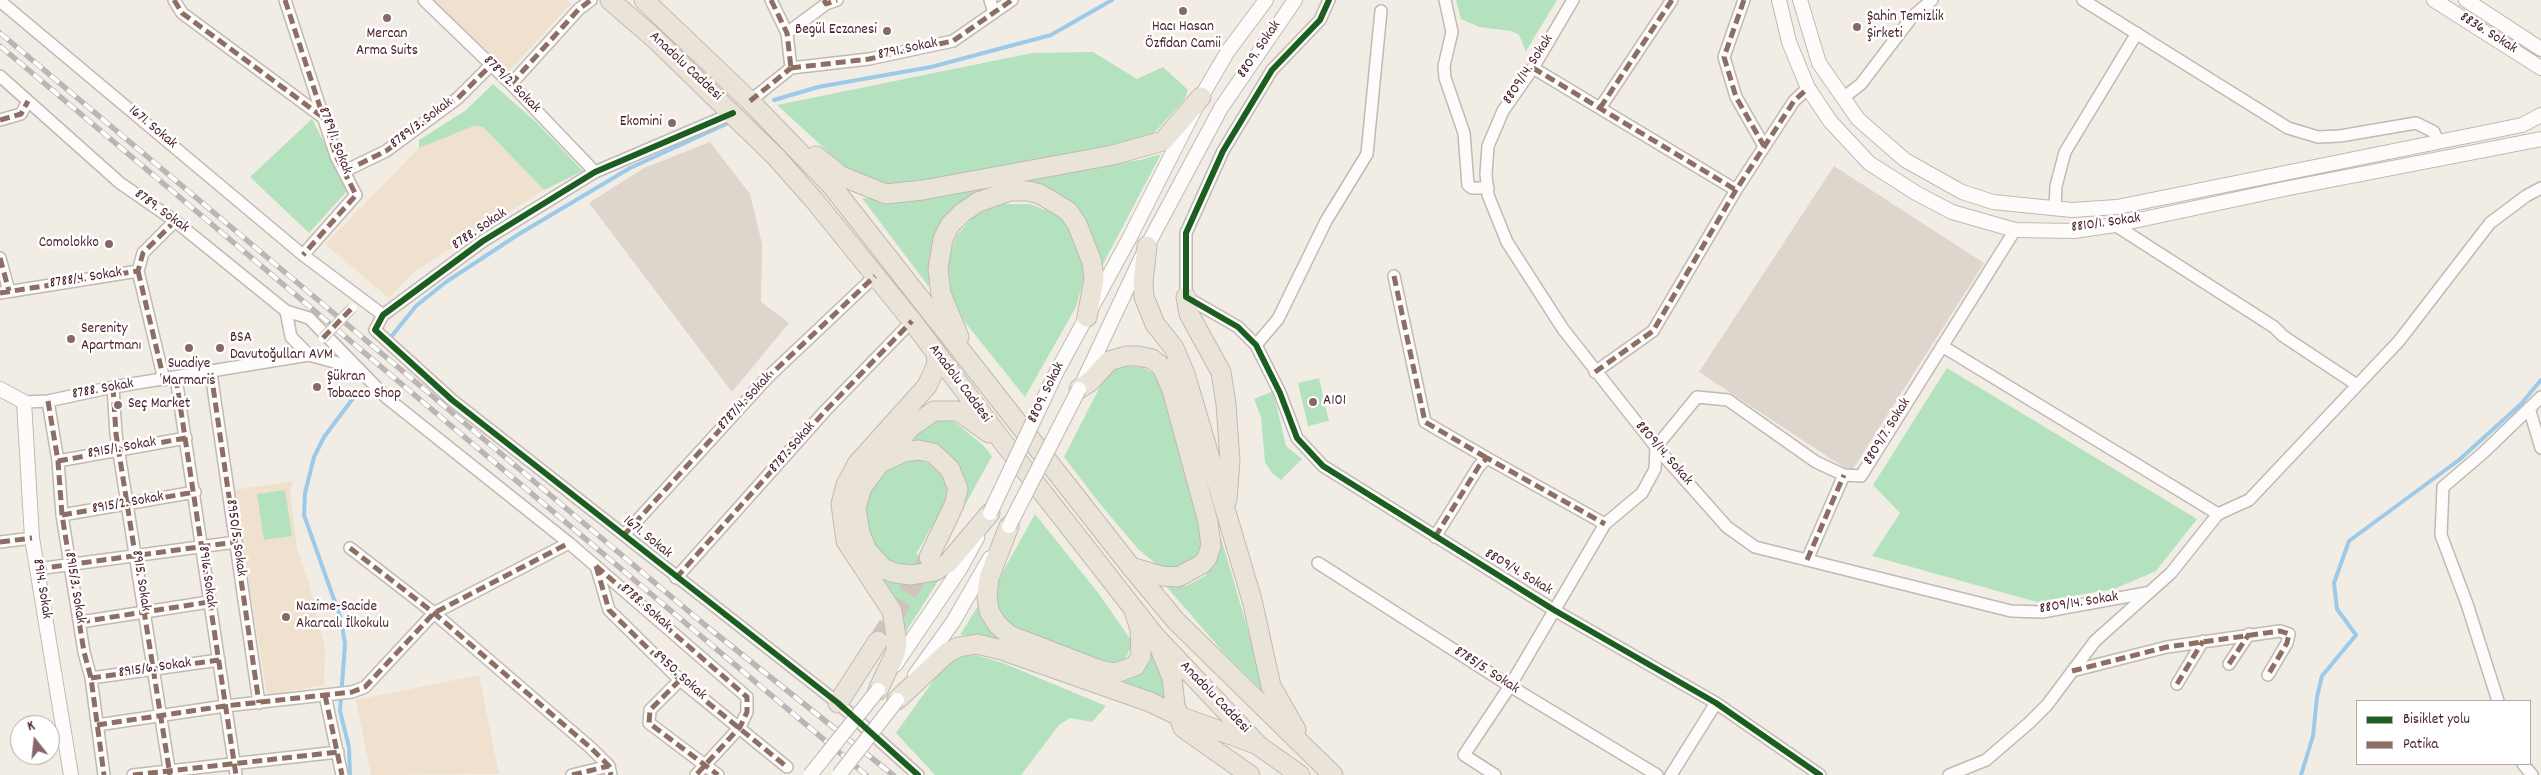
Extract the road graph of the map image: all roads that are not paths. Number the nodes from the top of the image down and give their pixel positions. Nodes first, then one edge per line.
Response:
1 (174, 0) edge
2 (285, 0) edge
3 (424, 0) edge
4 (591, 0) edge
5 (610, 0) edge
6 (771, 0) edge
7 (990, 0) edge
8 (1012, 0) edge
9 (1266, 0) edge
10 (1295, 0) edge
11 (1329, 0) edge
12 (1445, 0) edge
13 (1573, 0) edge
14 (1672, 0) edge
15 (1744, 0) edge
16 (1778, 0) edge
17 (1800, 0) edge
18 (1932, 0) edge
19 (2083, 0) edge
20 (2434, 0) edge
21 (2466, 0) edge
22 (0, 1) edge
23 (647, 1) edge
24 (829, 1) edge
25 (1381, 11) dead end
26 (994, 14) junction
27 (787, 32) junction
28 (2137, 33) junction
29 (2541, 48) edge
30 (491, 65) junction
31 (791, 68) junction
32 (1533, 68) junction
33 (2541, 68) edge
34 (0, 76) edge
35 (511, 84) junction
36 (1808, 88) junction
37 (1201, 97) junction
38 (1842, 98) junction
39 (28, 101) junction
40 (750, 101) junction
41 (1600, 108) junction
42 (733, 113) junction
43 (2541, 114) edge
44 (324, 118) junction
45 (0, 120) edge
46 (2541, 139) edge
47 (2438, 142) junction
48 (1764, 146) junction
49 (345, 171) junction
50 (595, 172) junction
51 (1488, 188) junction
52 (2541, 188) edge
53 (1736, 190) junction
54 (2054, 208) junction
55 (175, 221) junction
56 (2115, 225) junction
57 (2015, 230) junction
58 (1148, 246) junction
59 (303, 255) junction
60 (0, 258) edge
61 (138, 271) junction
62 (875, 276) junction
63 (1394, 276) dead end
64 (5, 292) edge
65 (1186, 297) junction
66 (352, 308) dead end
67 (286, 312) junction
68 (383, 315) junction
69 (1087, 317) junction
70 (912, 321) junction
71 (323, 338) dead end
72 (1256, 344) junction
73 (1942, 346) junction
74 (936, 353) junction
75 (309, 355) junction
76 (967, 356) junction
77 (356, 368) junction
78 (211, 372) junction
79 (1595, 372) junction
80 (176, 378) junction
81 (164, 380) junction
82 (2357, 385) junction
83 (113, 387) junction
84 (0, 389) edge
85 (1079, 389) junction
86 (2541, 397) edge
87 (48, 400) junction
88 (24, 402) junction
89 (2529, 408) junction
90 (186, 438) junction
91 (1003, 442) junction
92 (1656, 447) junction
93 (2541, 448) edge
94 (119, 450) junction
95 (1486, 458) junction
96 (58, 461) junction
97 (880, 463) junction
98 (1844, 475) junction
99 (195, 492) junction
100 (127, 504) junction
101 (1226, 511) junction
102 (990, 513) junction
103 (2218, 514) junction
104 (62, 515) junction
105 (1605, 524) junction
106 (1009, 526) junction
107 (624, 535) junction
108 (1435, 537) junction
109 (32, 538) junction
110 (0, 542) edge
111 (236, 542) junction
112 (569, 543) junction
113 (202, 548) junction
114 (350, 548) dead end
115 (136, 557) junction
116 (929, 557) tunnel mouth
117 (1807, 560) junction
118 (1318, 563) dead end
119 (70, 565) junction
120 (596, 566) junction
121 (1131, 567) junction
122 (37, 569) junction
123 (676, 578) junction
124 (2146, 593) junction
125 (209, 602) junction
126 (1554, 610) junction
127 (1134, 611) junction
128 (145, 612) junction
129 (434, 613) junction
130 (80, 622) junction
131 (2249, 634) junction
132 (1155, 636) junction
133 (878, 641) tunnel mouth
134 (2203, 641) junction
135 (219, 660) junction
136 (2229, 664) dead end
137 (153, 668) junction
138 (2072, 671) junction
139 (2268, 675) dead end
140 (91, 678) junction
141 (680, 680) junction
142 (2177, 684) dead end
143 (1510, 686) junction
144 (878, 690) junction
145 (325, 695) junction
146 (897, 700) junction
147 (2498, 700) edge
148 (259, 703) junction
149 (838, 703) junction
150 (1716, 703) junction
151 (225, 706) junction
152 (161, 716) junction
153 (1179, 716) junction
154 (97, 725) junction
155 (740, 727) junction
156 (1259, 746) junction
157 (338, 752) junction
158 (705, 765) junction
159 (787, 767) dead end
160 (235, 770) edge
161 (610, 771) edge
162 (1328, 771) edge
163 (170, 773) edge
164 (71, 775) edge
165 (104, 775) edge
166 (132, 775) edge
167 (342, 775) edge
168 (572, 775) edge
169 (696, 775) edge
170 (718, 775) edge
171 (810, 775) edge
172 (839, 775) edge
173 (918, 775) edge
174 (1250, 775) edge
175 (1300, 775) edge
176 (1495, 775) edge
177 (1657, 775) edge
178 (1671, 775) edge
179 (1820, 775) edge
180 (1949, 775) edge

1 - 44 street
2 - 44 street, 8789/1. Sokak
3 - 30 street, 8789/2. Sokak
4 - 35 street
5 - 42 highway, Anadolu Caddesi
6 - 27 street
7 - 26 street
8 - 26 street, 8791. Sokak
9 - 37 street, 8809. Sokak
10 - 58 street, 8809. Sokak
11 - 65 street
12 - 51 street
13 - 32 street, 8809/14. Sokak
14 - 41 street
15 - 48 street
16 - 36 street, 8810/1. Sokak
17 - 38 street, 8810/1. Sokak
18 - 38 street
19 - 28 street
20 - 33 street, 8836. Sokak
21 - 29 street
22 - 59 street, 1671. Sokak
23 - 40 highway, Anadolu Caddesi
24 - 27 street
25 - 72 street
26 - 31 street, 8791. Sokak
27 - 31 street
28 - 47 street
28 - 54 street
30 - 35 street, 8789/2. Sokak
30 - 49 street, 8789/3. Sokak
31 - 40 street
32 - 41 street
32 - 51 street, 8809/14. Sokak
34 - 39 street, 8789. Sokak
35 - 50 street, 8789/2. Sokak
36 - 48 street
36 - 57 street, 8810/1. Sokak
37 - 40 highway
37 - 69 street, 8809. Sokak
38 - 54 street, 8810/1. Sokak
39 - 45 street
39 - 55 street, 8789. Sokak
40 - 76 highway, Anadolu Caddesi
41 - 53 street
42 - 50 street, 8788. Sokak
42 - 62 highway, Anadolu Caddesi
43 - 47 street, 8810/1. Sokak
44 - 49 street, 8789/1. Sokak
46 - 56 street, 8810/1. Sokak
47 - 54 street, 8810/1. Sokak
48 - 53 street
49 - 59 street, 8789/1. Sokak
50 - 68 street, 8788. Sokak
51 - 79 street, 8809/14. Sokak
52 - 82 street
53 - 79 street
55 - 61 street, 8788/4. Sokak
55 - 67 street, 8789. Sokak
56 - 57 street, 8810/1. Sokak
56 - 82 street
57 - 73 street, 8809/7. Sokak
58 - 85 street, 8809. Sokak
58 - 101 highway
59 - 68 street
60 - 64 street
61 - 64 street, 8788/4. Sokak
61 - 81 street
62 - 70 highway, Anadolu Caddesi
62 - 107 street, 8787/4. Sokak
63 - 95 street
65 - 72 street
65 - 101 highway
66 - 71 street, bridge
67 - 75 street
67 - 77 street, 8788. Sokak
68 - 107 street, 1671. Sokak
69 - 76 highway
69 - 102 street, 8809. Sokak, bridge
70 - 74 highway, Anadolu Caddesi
70 - 123 street, 8787. Sokak
72 - 108 street, 8809/4. Sokak
73 - 98 street, 8809/7. Sokak
73 - 103 street
74 - 91 highway, Anadolu Caddesi
74 - 144 highway
75 - 77 street, 8788. Sokak
75 - 78 street, 8788. Sokak
76 - 121 highway, Anadolu Caddesi
77 - 112 street, 8788. Sokak
78 - 80 street, 8788. Sokak
78 - 111 street, 8950/5. Sokak
79 - 92 street, 8809/14. Sokak
80 - 81 street, 8788. Sokak
80 - 90 street, 8916. Sokak
81 - 83 street, 8788. Sokak
82 - 103 street
83 - 87 street, 8788. Sokak
83 - 94 street, 8915. Sokak
84 - 88 street
85 - 106 street, 8809. Sokak, bridge
85 - 121 highway
86 - 89 street
87 - 88 street, 8788. Sokak
87 - 96 street, 8915/3. Sokak
88 - 109 street, 8914. Sokak
89 - 93 street
89 - 147 street
90 - 94 street, 8915/1. Sokak
90 - 99 street, 8916. Sokak
91 - 97 highway
91 - 127 highway, Anadolu Caddesi
92 - 98 street
92 - 105 street
92 - 117 street, 8809/14. Sokak
94 - 96 street, 8915/1. Sokak
94 - 100 street, 8915. Sokak
95 - 105 street
95 - 108 street
96 - 104 street, 8915/3. Sokak
97 - 102 highway
97 - 116 highway
98 - 117 street
99 - 100 street, 8915/2. Sokak
99 - 113 street, 8916. Sokak
100 - 104 street, 8915/2. Sokak
100 - 115 street, 8915. Sokak
101 - 162 highway
102 - 144 street, 8809. Sokak
103 - 124 street
104 - 119 street, 8915/3. Sokak
105 - 126 street
106 - 127 highway
106 - 146 street, 8809. Sokak
107 - 123 street, 1671. Sokak
108 - 126 street, 8809/4. Sokak
109 - 110 street
109 - 122 street, 8914. Sokak
111 - 113 street
111 - 148 street, 8950/5. Sokak
112 - 120 street, 8788. Sokak
112 - 129 street
113 - 115 street
113 - 125 street, 8916. Sokak
114 - 129 street
115 - 119 street
115 - 128 street, 8915. Sokak
117 - 124 street, 8809/14. Sokak
118 - 143 street, 8785/5. Sokak
119 - 122 street
119 - 130 street, 8915/3. Sokak
120 - 141 street, 8950. Sokak
120 - 155 street, 8788. Sokak
121 - 162 highway, Anadolu Caddesi
122 - 164 street, 8914. Sokak
123 - 149 street, 1671. Sokak
124 - 138 street
125 - 128 street
125 - 135 street, 8916. Sokak
126 - 143 street
126 - 150 street, 8809/4. Sokak
127 - 132 highway, Anadolu Caddesi
128 - 130 street
128 - 137 street, 8915. Sokak
129 - 145 street
129 - 161 street
130 - 140 street, 8915/3. Sokak
131 - 134 street
131 - 136 street
131 - 139 street
132 - 153 highway
132 - 156 highway, Anadolu Caddesi
133 - 149 highway
134 - 138 street
134 - 142 street
135 - 137 street, 8915/6. Sokak
135 - 151 street, 8916. Sokak
137 - 140 street, 8915/6. Sokak
137 - 152 street, 8915. Sokak
138 - 180 street
140 - 154 street, 8915/3. Sokak
141 - 155 street, 8950. Sokak
141 - 158 street
143 - 176 street
143 - 177 street, 8785/5. Sokak
144 - 171 street, 8809. Sokak, bridge
145 - 148 street
145 - 157 street
146 - 153 highway
146 - 172 street, 8809. Sokak, bridge
148 - 151 street
149 - 173 street, 1671. Sokak
150 - 178 street
150 - 179 street, 8809/4. Sokak
151 - 152 street
151 - 160 street, 8916. Sokak
152 - 154 street
152 - 163 street, 8915. Sokak
153 - 156 highway
153 - 174 highway
154 - 165 street, 8915/3. Sokak
155 - 158 street
155 - 159 street, 8950. Sokak
156 - 175 highway, Anadolu Caddesi
157 - 160 street
157 - 167 street
158 - 169 street
158 - 170 street
160 - 163 street
161 - 168 street
163 - 166 street

